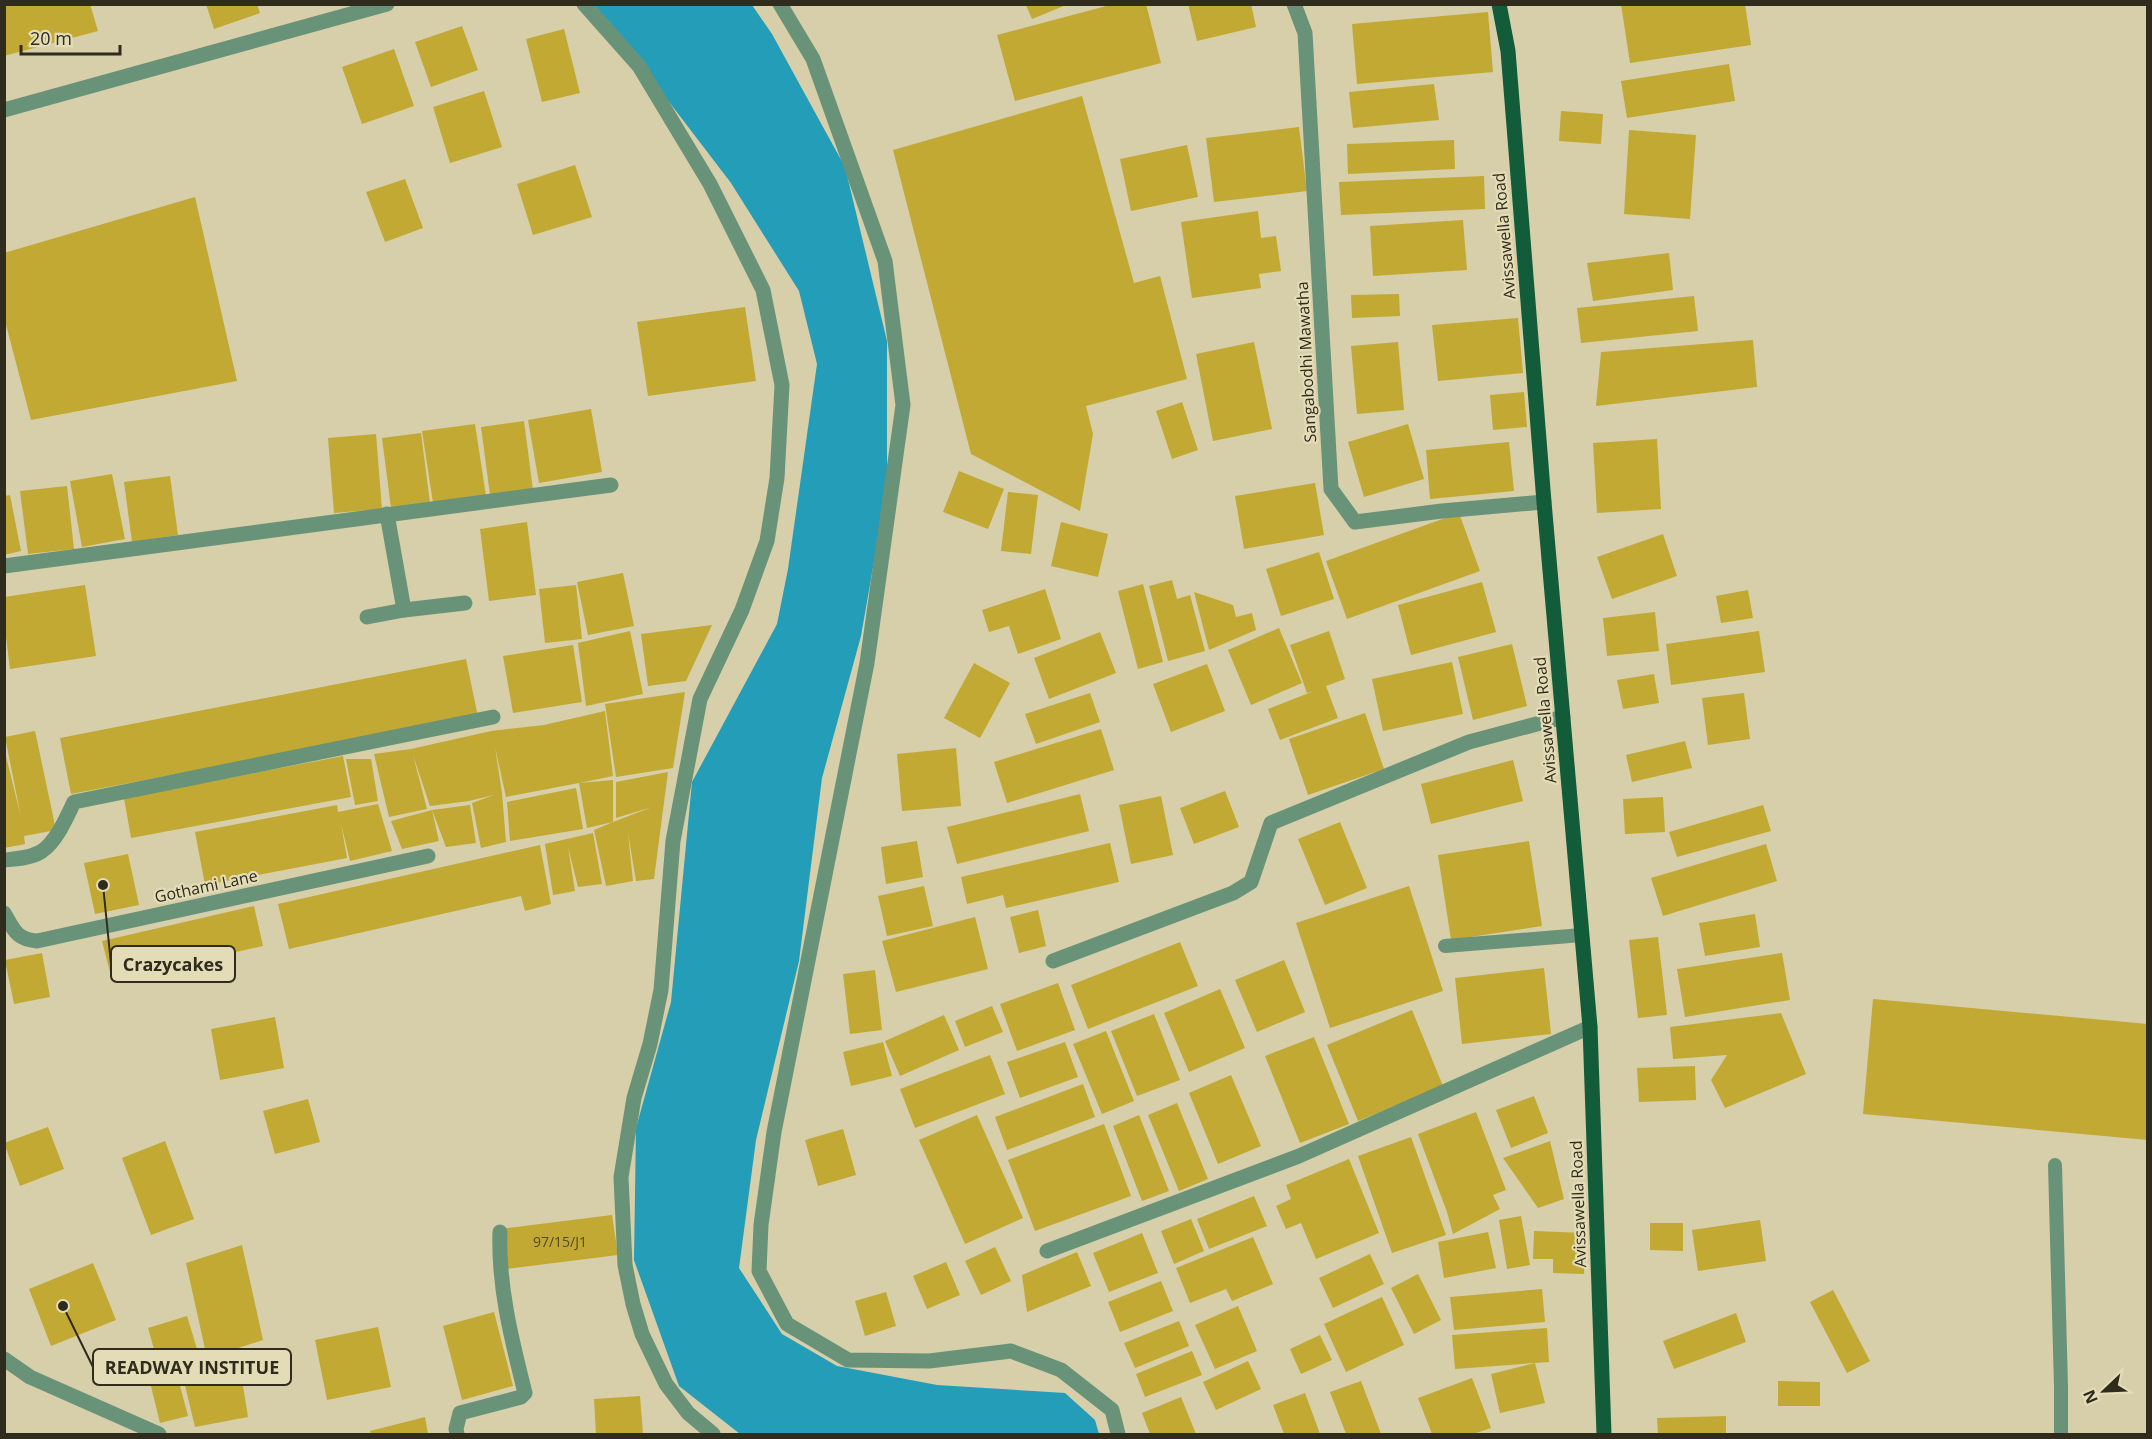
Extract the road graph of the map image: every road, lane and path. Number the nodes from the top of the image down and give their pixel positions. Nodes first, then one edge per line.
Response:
1 (387, 4) edge
2 (584, 4) edge
3 (780, 4) edge
4 (1294, 4) edge
5 (1499, 4) edge
6 (4, 110) edge
7 (612, 485) dead end
8 (1544, 502) junction
9 (387, 514) junction
10 (4, 566) edge
11 (465, 603) dead end
12 (404, 610) junction
13 (367, 617) dead end
14 (493, 717) dead end
15 (1563, 717) junction
16 (428, 856) dead end
17 (4, 861) edge
18 (4, 913) edge
19 (1582, 936) junction
20 (1444, 946) dead end
21 (1053, 961) dead end
22 (1590, 1027) junction
23 (2055, 1165) dead end
24 (500, 1232) dead end
25 (1047, 1251) dead end
26 (4, 1359) edge
27 (159, 1434) edge
28 (457, 1434) edge
29 (712, 1434) edge
30 (1118, 1434) edge
31 (1604, 1434) edge
32 (2061, 1434) edge

1 - 6 street
2 - 29 street
3 - 30 street
4 - 8 street, Sangabodhi Mawatha
5 - 8 main road, Avissawella Road
7 - 9 street
8 - 15 main road, Avissawella Road
9 - 10 street
9 - 12 street
11 - 12 street
12 - 13 street
14 - 17 street
15 - 19 main road, Avissawella Road
15 - 21 street
16 - 18 street, Gothami Lane
19 - 20 lane
19 - 22 main road, Avissawella Road
22 - 25 street
22 - 31 main road, Avissawella Road
23 - 32 lane
24 - 28 street
26 - 27 street

